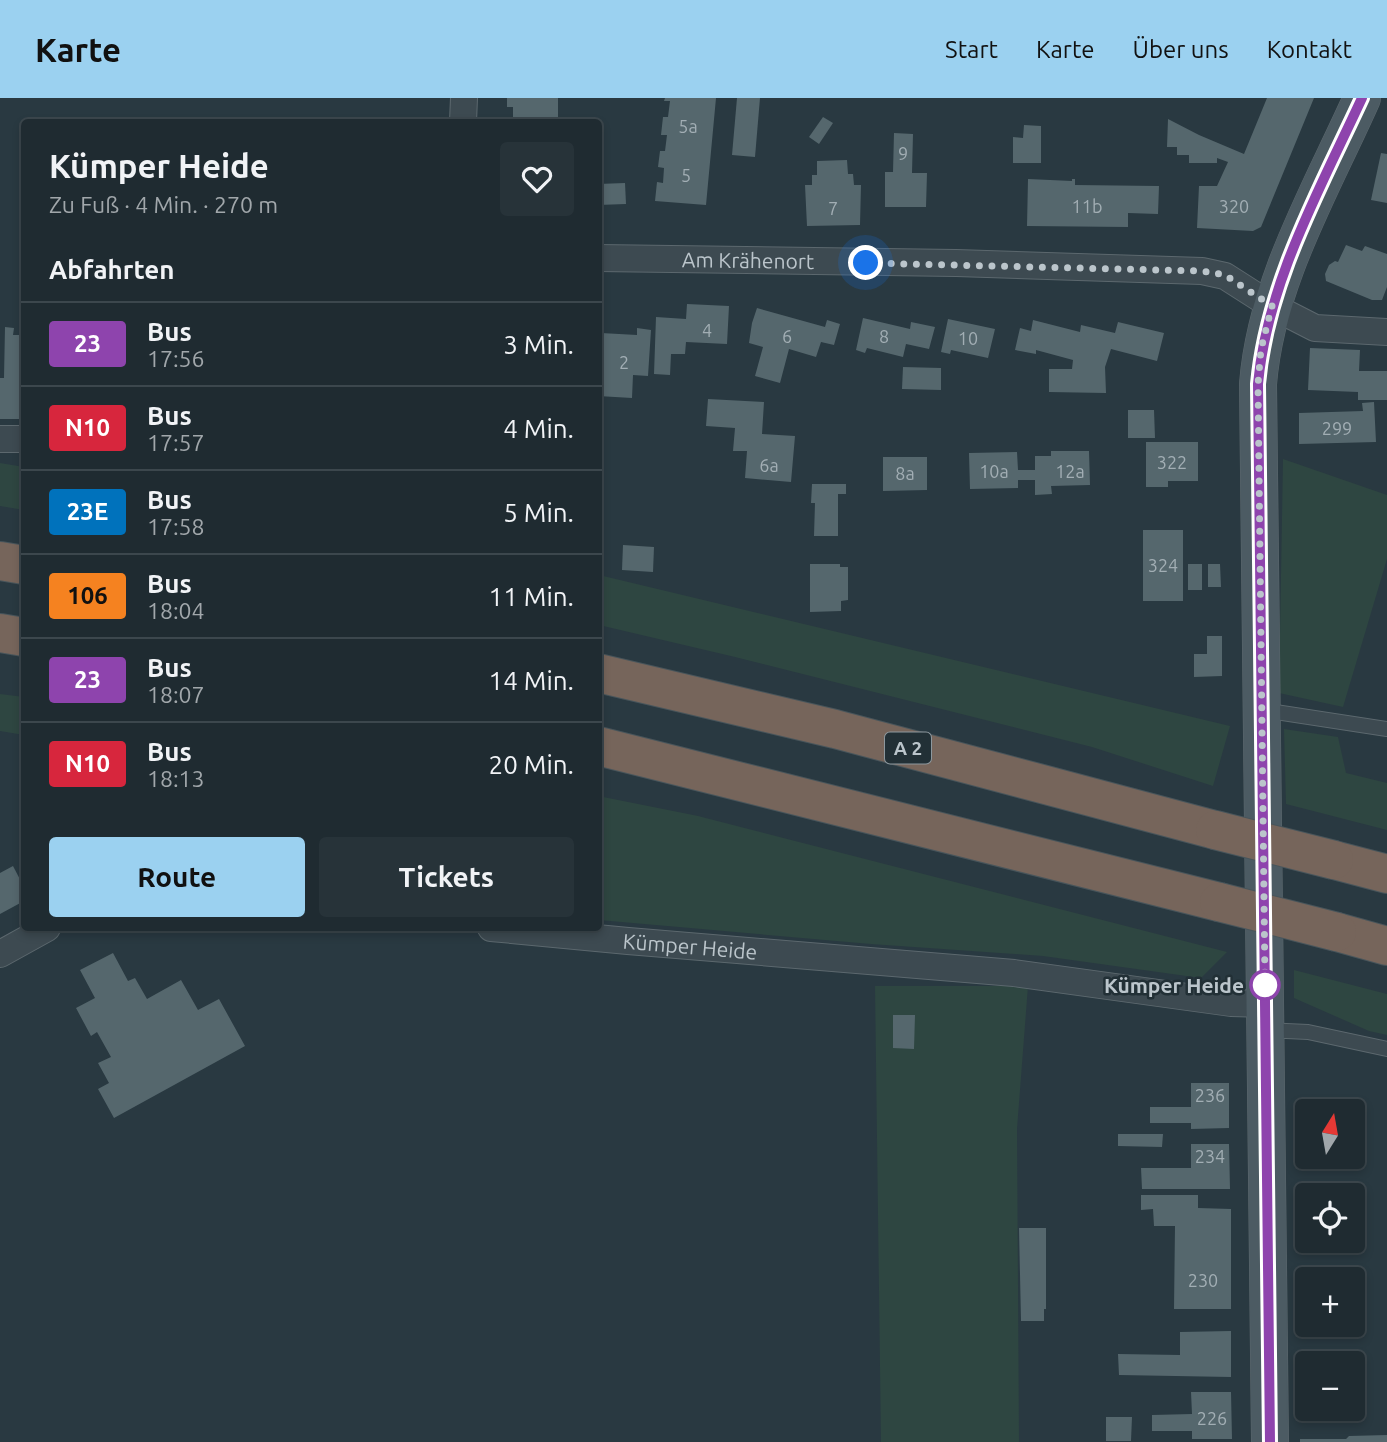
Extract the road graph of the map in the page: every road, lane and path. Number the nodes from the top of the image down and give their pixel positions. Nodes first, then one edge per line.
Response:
1 (464, 98) edge
2 (1362, 98) edge
3 (463, 119) edge
4 (602, 258) edge
5 (1272, 306) junction
6 (1387, 332) edge
7 (0, 439) edge
8 (21, 439) edge
9 (0, 561) edge
10 (21, 564) edge
11 (602, 674) edge
12 (1263, 710) junction
13 (1387, 729) edge
14 (602, 747) edge
15 (1387, 874) edge
16 (42, 931) edge
17 (520, 931) edge
18 (1387, 946) edge
19 (0, 954) edge
20 (1266, 1017) junction
21 (1387, 1049) edge
22 (1270, 1442) edge

1 - 3 street
2 - 5 main road
4 - 5 street, Am Krähenort
5 - 6 street, Am Krähenort
5 - 12 main road
7 - 8 street
9 - 10 highway
11 - 15 highway, A 2, bridge
12 - 13 lane
12 - 20 main road
14 - 18 highway, bridge
16 - 19 street
17 - 20 street, Kümper Heide
20 - 21 lane
20 - 22 main road

